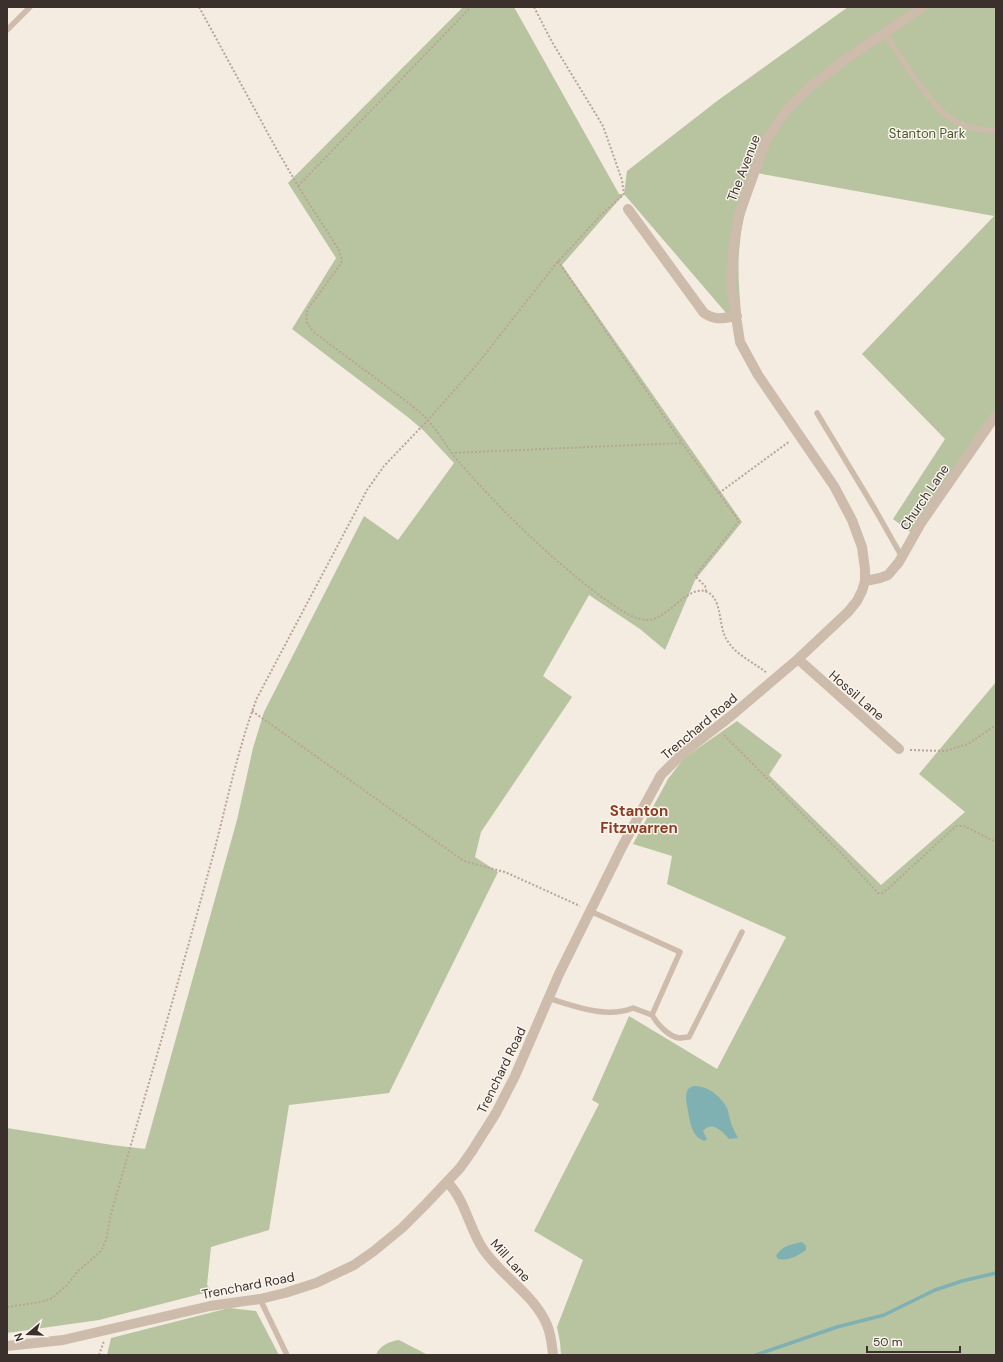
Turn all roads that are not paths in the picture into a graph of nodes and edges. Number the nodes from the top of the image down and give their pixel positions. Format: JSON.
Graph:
{"nodes":[{"id":1,"x":30,"y":7,"type":"edge"},
{"id":2,"x":923,"y":7,"type":"edge"},
{"id":3,"x":7,"y":30,"type":"edge"},
{"id":4,"x":885,"y":33,"type":"junction"},
{"id":5,"x":996,"y":130,"type":"edge"},
{"id":6,"x":628,"y":209,"type":"road end"},
{"id":7,"x":737,"y":316,"type":"junction"},
{"id":8,"x":817,"y":412,"type":"dead end"},
{"id":9,"x":996,"y":415,"type":"edge"},
{"id":10,"x":902,"y":556,"type":"junction"},
{"id":11,"x":864,"y":586,"type":"junction"},
{"id":12,"x":798,"y":659,"type":"junction"},
{"id":13,"x":899,"y":750,"type":"road end"},
{"id":14,"x":590,"y":911,"type":"junction"},
{"id":15,"x":742,"y":932,"type":"dead end"},
{"id":16,"x":548,"y":998,"type":"junction"},
{"id":17,"x":652,"y":1015,"type":"junction"},
{"id":18,"x":448,"y":1182,"type":"junction"},
{"id":19,"x":260,"y":1299,"type":"junction"},
{"id":20,"x":7,"y":1346,"type":"edge"},
{"id":21,"x":287,"y":1355,"type":"edge"},
{"id":22,"x":553,"y":1355,"type":"edge"}],
"edges":[{"from":1,"to":3,"type":"lane"},
{"from":2,"to":4,"type":"street","name":"The Avenue"},
{"from":4,"to":5,"type":"lane"},
{"from":4,"to":7,"type":"street","name":"The Avenue"},
{"from":6,"to":7,"type":"street"},
{"from":7,"to":11,"type":"street","name":"The Avenue"},
{"from":8,"to":10,"type":"lane"},
{"from":9,"to":10,"type":"street","name":"Church Lane"},
{"from":10,"to":11,"type":"street","name":"Church Lane"},
{"from":11,"to":12,"type":"street","name":"Trenchard Road"},
{"from":12,"to":13,"type":"street","name":"Hossil Lane"},
{"from":12,"to":14,"type":"street","name":"Trenchard Road"},
{"from":14,"to":16,"type":"street","name":"Trenchard Road"},
{"from":14,"to":17,"type":"lane"},
{"from":15,"to":17,"type":"lane"},
{"from":16,"to":17,"type":"lane"},
{"from":16,"to":18,"type":"street","name":"Trenchard Road"},
{"from":18,"to":19,"type":"street","name":"Trenchard Road"},
{"from":18,"to":22,"type":"street","name":"Mill Lane"},
{"from":19,"to":20,"type":"street","name":"Trenchard Road"},
{"from":19,"to":21,"type":"lane"}]}
